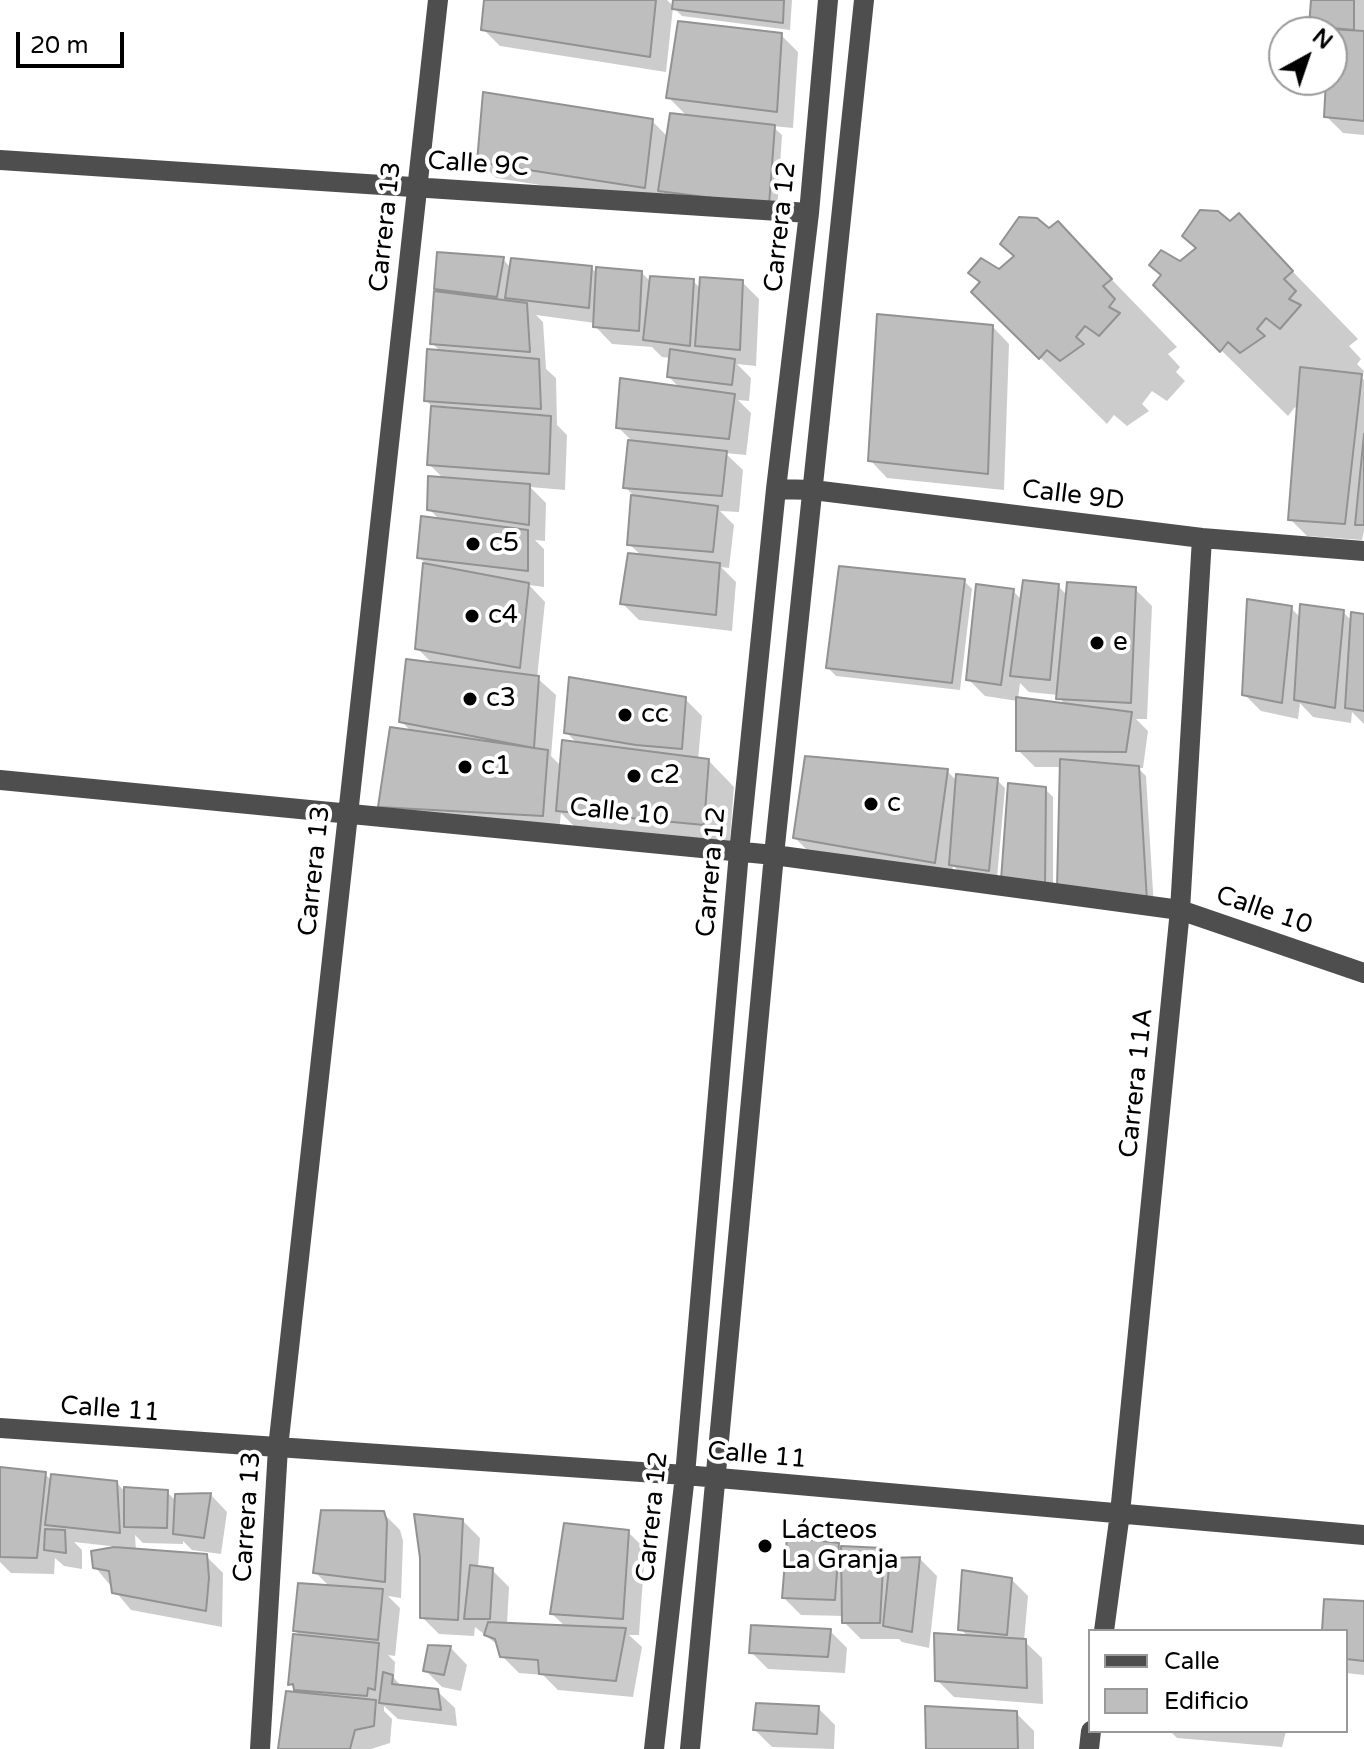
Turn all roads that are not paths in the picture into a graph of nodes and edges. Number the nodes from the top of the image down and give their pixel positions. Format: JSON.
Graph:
{"nodes":[{"id":1,"x":438,"y":0,"type":"edge"},
{"id":2,"x":828,"y":0,"type":"edge"},
{"id":3,"x":864,"y":0,"type":"edge"},
{"id":4,"x":0,"y":160,"type":"edge"},
{"id":5,"x":416,"y":188,"type":"junction"},
{"id":6,"x":809,"y":213,"type":"junction"},
{"id":7,"x":776,"y":489,"type":"junction"},
{"id":8,"x":813,"y":490,"type":"junction"},
{"id":9,"x":1202,"y":538,"type":"junction"},
{"id":10,"x":1364,"y":551,"type":"edge"},
{"id":11,"x":0,"y":780,"type":"edge"},
{"id":12,"x":347,"y":812,"type":"junction"},
{"id":13,"x":739,"y":852,"type":"junction"},
{"id":14,"x":774,"y":855,"type":"junction"},
{"id":15,"x":1180,"y":910,"type":"junction"},
{"id":16,"x":1364,"y":973,"type":"edge"},
{"id":17,"x":0,"y":1428,"type":"edge"},
{"id":18,"x":278,"y":1448,"type":"junction"},
{"id":19,"x":685,"y":1475,"type":"junction"},
{"id":20,"x":716,"y":1479,"type":"junction"},
{"id":21,"x":1120,"y":1513,"type":"junction"},
{"id":22,"x":1364,"y":1535,"type":"edge"},
{"id":23,"x":1104,"y":1629,"type":"edge"},
{"id":24,"x":260,"y":1749,"type":"edge"},
{"id":25,"x":654,"y":1749,"type":"edge"},
{"id":26,"x":690,"y":1749,"type":"edge"}],
"edges":[{"from":1,"to":5,"type":"street","name":"Carrera 13"},
{"from":2,"to":6,"type":"street","name":"Carrera 12"},
{"from":3,"to":8,"type":"street"},
{"from":4,"to":5,"type":"street","name":"Calle 9C"},
{"from":5,"to":6,"type":"street","name":"Calle 9C"},
{"from":5,"to":12,"type":"street","name":"Carrera 13"},
{"from":6,"to":7,"type":"street","name":"Carrera 12"},
{"from":7,"to":8,"type":"street","name":"Calle 9D"},
{"from":7,"to":13,"type":"street","name":"Carrera 12"},
{"from":8,"to":9,"type":"street","name":"Calle 9D"},
{"from":8,"to":14,"type":"street"},
{"from":9,"to":10,"type":"street","name":"Calle 9D"},
{"from":9,"to":15,"type":"street","name":"Carrera 11A"},
{"from":11,"to":12,"type":"street","name":"Calle 10"},
{"from":12,"to":13,"type":"street","name":"Calle 10"},
{"from":12,"to":18,"type":"street","name":"Carrera 13"},
{"from":13,"to":14,"type":"street","name":"Calle 10"},
{"from":13,"to":19,"type":"street","name":"Carrera 12"},
{"from":14,"to":15,"type":"street","name":"Calle 10"},
{"from":14,"to":20,"type":"street"},
{"from":15,"to":16,"type":"street","name":"Calle 10"},
{"from":15,"to":21,"type":"street","name":"Carrera 11A"},
{"from":17,"to":18,"type":"street","name":"Calle 11"},
{"from":18,"to":19,"type":"street","name":"Calle 11"},
{"from":18,"to":24,"type":"street","name":"Carrera 13"},
{"from":19,"to":20,"type":"street","name":"Calle 11"},
{"from":19,"to":25,"type":"street","name":"Carrera 12"},
{"from":20,"to":21,"type":"street","name":"Calle 11"},
{"from":20,"to":26,"type":"street"},
{"from":21,"to":22,"type":"street","name":"Calle 11"},
{"from":21,"to":23,"type":"street","name":"Carrera 11A"}]}
